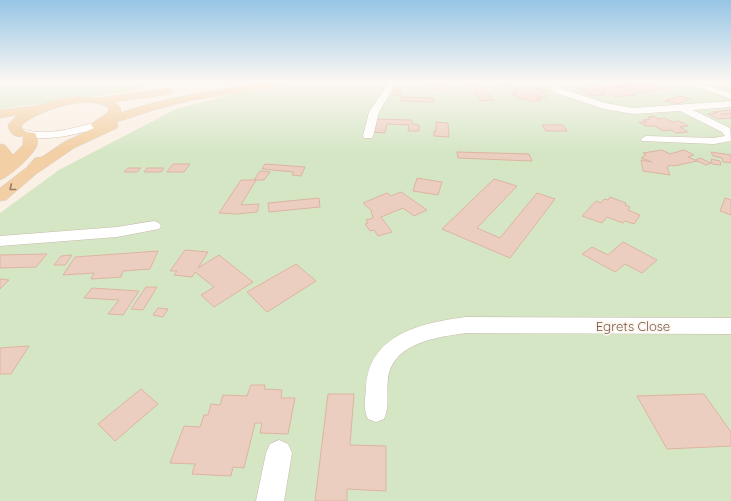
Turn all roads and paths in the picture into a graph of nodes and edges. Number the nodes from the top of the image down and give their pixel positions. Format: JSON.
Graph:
{"nodes":[{"id":1,"x":51,"y":105,"type":"edge"},
{"id":2,"x":113,"y":105,"type":"edge"},
{"id":3,"x":156,"y":105,"type":"edge"},
{"id":4,"x":169,"y":105,"type":"edge"},
{"id":5,"x":378,"y":105,"type":"edge"},
{"id":6,"x":605,"y":105,"type":"edge"},
{"id":7,"x":714,"y":105,"type":"edge"},
{"id":8,"x":48,"y":106,"type":"junction"},
{"id":9,"x":681,"y":108,"type":"junction"},
{"id":10,"x":0,"y":114,"type":"edge"},
{"id":11,"x":91,"y":127,"type":"junction"},
{"id":12,"x":25,"y":134,"type":"junction"},
{"id":13,"x":368,"y":136,"type":"dead end"},
{"id":14,"x":731,"y":137,"type":"edge"},
{"id":15,"x":646,"y":139,"type":"dead end"},
{"id":16,"x":1,"y":141,"type":"edge"},
{"id":17,"x":0,"y":171,"type":"edge"},
{"id":18,"x":32,"y":171,"type":"junction"},
{"id":19,"x":0,"y":174,"type":"edge"},
{"id":20,"x":0,"y":196,"type":"edge"},
{"id":21,"x":154,"y":226,"type":"dead end"},
{"id":22,"x":0,"y":241,"type":"edge"},
{"id":23,"x":731,"y":326,"type":"edge"},
{"id":24,"x":376,"y":411,"type":"dead end"},
{"id":25,"x":279,"y":453,"type":"dead end"},
{"id":26,"x":270,"y":501,"type":"edge"}],
"edges":[{"from":1,"to":8,"type":"main road"},
{"from":2,"to":11,"type":"main road"},
{"from":3,"to":11,"type":"main road"},
{"from":4,"to":18,"type":"main road"},
{"from":5,"to":13,"type":"street"},
{"from":6,"to":9,"type":"street"},
{"from":7,"to":9,"type":"street"},
{"from":8,"to":10,"type":"main road"},
{"from":8,"to":12,"type":"main road"},
{"from":9,"to":14,"type":"street"},
{"from":11,"to":12,"type":"street"},
{"from":11,"to":18,"type":"main road"},
{"from":12,"to":16,"type":"main road"},
{"from":12,"to":19,"type":"main road"},
{"from":14,"to":15,"type":"street"},
{"from":16,"to":17,"type":"main road"},
{"from":18,"to":20,"type":"main road","one_way":true},
{"from":21,"to":22,"type":"street"},
{"from":23,"to":24,"type":"street","name":"Egrets Close"},
{"from":25,"to":26,"type":"street"}]}
